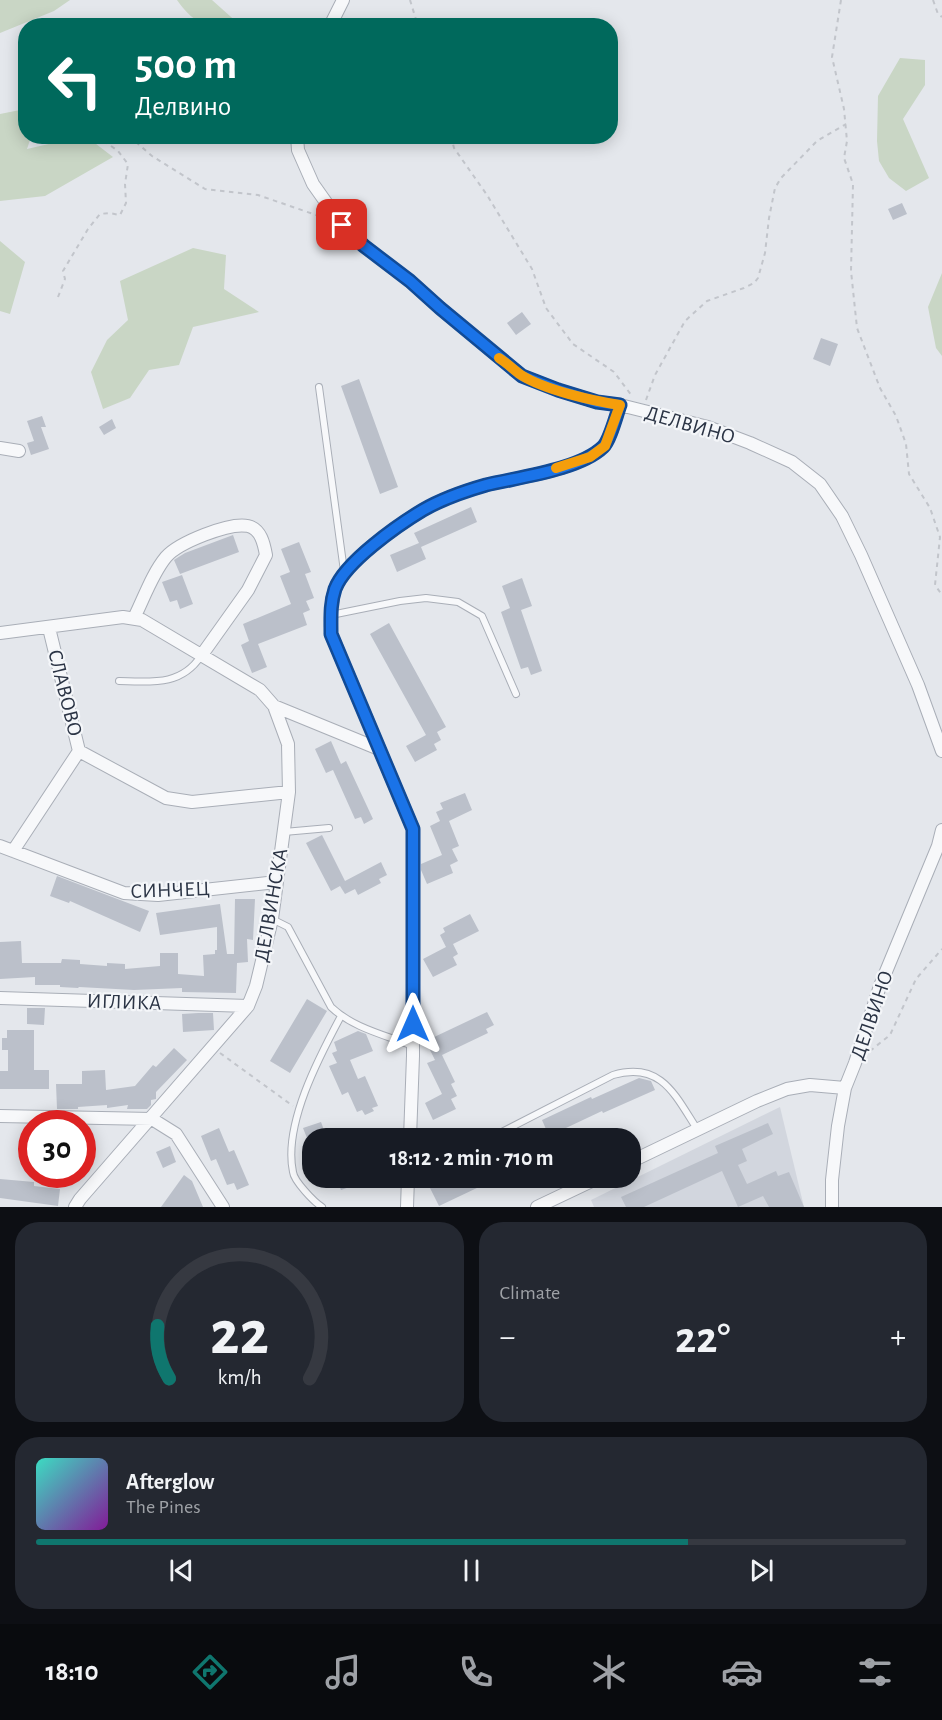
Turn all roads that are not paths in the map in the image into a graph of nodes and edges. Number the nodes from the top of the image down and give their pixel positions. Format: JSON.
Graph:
{"nodes":[{"id":1,"x":343,"y":0,"type":"edge"},
{"id":2,"x":334,"y":18,"type":"edge"},
{"id":3,"x":298,"y":144,"type":"edge"},
{"id":4,"x":319,"y":387,"type":"dead end"},
{"id":5,"x":620,"y":405,"type":"junction"},
{"id":6,"x":0,"y":448,"type":"edge"},
{"id":7,"x":19,"y":451,"type":"dead end"},
{"id":8,"x":344,"y":572,"type":"junction"},
{"id":9,"x":331,"y":615,"type":"junction"},
{"id":10,"x":134,"y":618,"type":"junction"},
{"id":11,"x":49,"y":628,"type":"junction"},
{"id":12,"x":0,"y":633,"type":"edge"},
{"id":13,"x":201,"y":656,"type":"junction"},
{"id":14,"x":119,"y":681,"type":"dead end"},
{"id":15,"x":516,"y":694,"type":"dead end"},
{"id":16,"x":274,"y":706,"type":"junction"},
{"id":17,"x":380,"y":749,"type":"junction"},
{"id":18,"x":79,"y":751,"type":"junction"},
{"id":19,"x":942,"y":751,"type":"edge"},
{"id":20,"x":289,"y":792,"type":"junction"},
{"id":21,"x":329,"y":828,"type":"dead end"},
{"id":22,"x":942,"y":830,"type":"edge"},
{"id":23,"x":284,"y":832,"type":"junction"},
{"id":24,"x":0,"y":846,"type":"edge"},
{"id":25,"x":13,"y":851,"type":"junction"},
{"id":26,"x":276,"y":882,"type":"junction"},
{"id":27,"x":272,"y":919,"type":"junction"},
{"id":28,"x":0,"y":998,"type":"edge"},
{"id":29,"x":248,"y":1006,"type":"junction"},
{"id":30,"x":341,"y":1016,"type":"junction"},
{"id":31,"x":413,"y":1046,"type":"junction"},
{"id":32,"x":845,"y":1088,"type":"junction"},
{"id":33,"x":0,"y":1116,"type":"edge"},
{"id":34,"x":152,"y":1119,"type":"junction"},
{"id":35,"x":410,"y":1128,"type":"edge"},
{"id":36,"x":511,"y":1128,"type":"edge"},
{"id":37,"x":697,"y":1130,"type":"junction"},
{"id":38,"x":641,"y":1157,"type":"edge"},
{"id":39,"x":408,"y":1188,"type":"edge"},
{"id":40,"x":567,"y":1188,"type":"edge"},
{"id":41,"x":576,"y":1188,"type":"edge"},
{"id":42,"x":570,"y":1191,"type":"junction"},
{"id":43,"x":75,"y":1207,"type":"edge"},
{"id":44,"x":223,"y":1207,"type":"edge"},
{"id":45,"x":322,"y":1207,"type":"edge"},
{"id":46,"x":407,"y":1207,"type":"edge"},
{"id":47,"x":537,"y":1207,"type":"edge"},
{"id":48,"x":832,"y":1207,"type":"edge"}],
"edges":[{"from":1,"to":2,"type":"street"},
{"from":3,"to":5,"type":"street","name":"ДЕЛВИНО"},
{"from":4,"to":8,"type":"lane"},
{"from":5,"to":8,"type":"street"},
{"from":5,"to":19,"type":"street","name":"ДЕЛВИНО"},
{"from":6,"to":7,"type":"street"},
{"from":8,"to":9,"type":"street"},
{"from":9,"to":15,"type":"lane"},
{"from":9,"to":17,"type":"street"},
{"from":10,"to":11,"type":"street"},
{"from":10,"to":13,"type":"street","name":"ДЕЛВИНСКА"},
{"from":10,"to":13,"type":"street"},
{"from":11,"to":12,"type":"street"},
{"from":11,"to":18,"type":"street","name":"СЛАВОВО"},
{"from":13,"to":14,"type":"lane"},
{"from":13,"to":16,"type":"street","name":"ДЕЛВИНСКА"},
{"from":16,"to":17,"type":"street"},
{"from":16,"to":20,"type":"street","name":"ДЕЛВИНСКА"},
{"from":17,"to":31,"type":"street"},
{"from":18,"to":20,"type":"street","name":"СЛАВОВО"},
{"from":18,"to":25,"type":"street"},
{"from":20,"to":23,"type":"street","name":"ДЕЛВИНСКА"},
{"from":21,"to":23,"type":"lane"},
{"from":22,"to":32,"type":"street","name":"ДЕЛВИНО"},
{"from":23,"to":26,"type":"street","name":"ДЕЛВИНСКА"},
{"from":24,"to":25,"type":"street","name":"СИНЧЕЦ"},
{"from":25,"to":26,"type":"street","name":"СИНЧЕЦ"},
{"from":26,"to":27,"type":"street","name":"ДЕЛВИНСКА"},
{"from":27,"to":29,"type":"street","name":"ДЕЛВИНСКА"},
{"from":27,"to":30,"type":"lane"},
{"from":28,"to":29,"type":"street","name":"ИГЛИКА"},
{"from":29,"to":34,"type":"street","name":"ДЕЛВИНСКА"},
{"from":30,"to":31,"type":"lane"},
{"from":30,"to":45,"type":"lane"},
{"from":31,"to":35,"type":"street"},
{"from":32,"to":37,"type":"street"},
{"from":32,"to":48,"type":"street","name":"ДЕЛВИНО"},
{"from":33,"to":34,"type":"street"},
{"from":34,"to":43,"type":"street","name":"ДЕЛВИНСКА"},
{"from":34,"to":44,"type":"street"},
{"from":36,"to":37,"type":"lane"},
{"from":37,"to":38,"type":"street"},
{"from":39,"to":46,"type":"street"},
{"from":40,"to":42,"type":"lane"},
{"from":41,"to":42,"type":"street"},
{"from":42,"to":47,"type":"street"}]}
